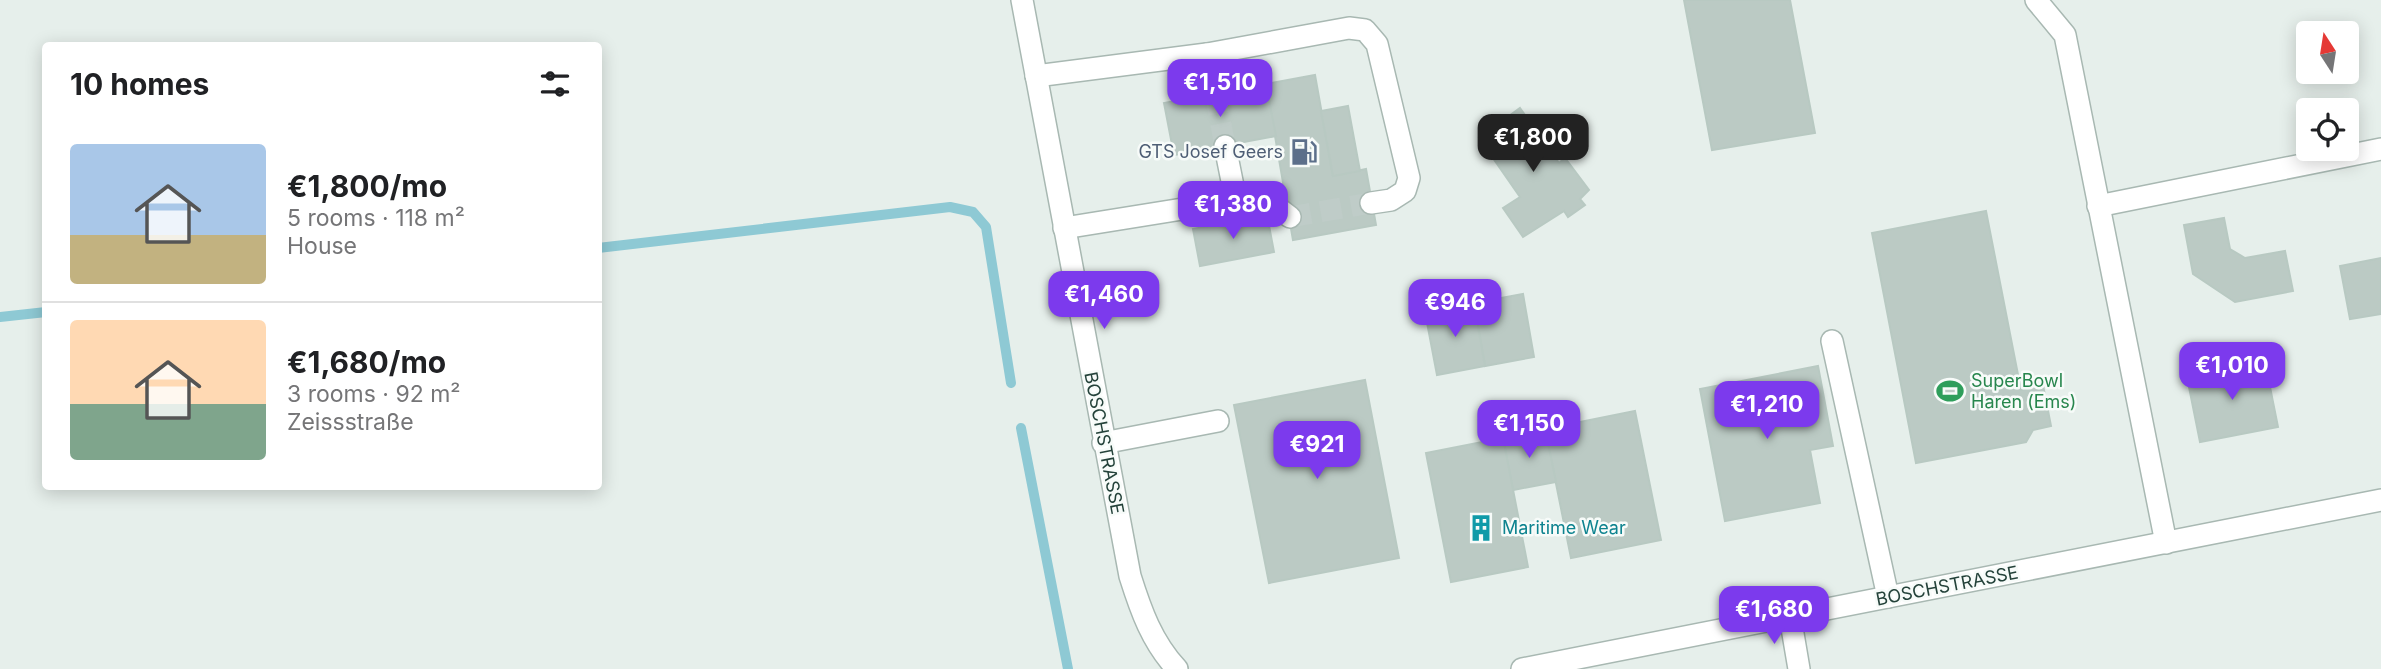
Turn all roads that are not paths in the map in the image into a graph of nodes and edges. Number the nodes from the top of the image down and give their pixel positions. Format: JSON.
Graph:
{"nodes":[{"id":1,"x":1022,"y":0,"type":"edge"},
{"id":2,"x":2036,"y":0,"type":"edge"},
{"id":3,"x":1207,"y":54,"type":"junction"},
{"id":4,"x":1036,"y":76,"type":"junction"},
{"id":5,"x":1215,"y":93,"type":"tunnel mouth"},
{"id":6,"x":1225,"y":146,"type":"tunnel mouth"},
{"id":7,"x":2381,"y":149,"type":"edge"},
{"id":8,"x":1236,"y":201,"type":"junction"},
{"id":9,"x":1371,"y":202,"type":"tunnel mouth"},
{"id":10,"x":2098,"y":206,"type":"junction"},
{"id":11,"x":1290,"y":217,"type":"tunnel mouth"},
{"id":12,"x":1065,"y":228,"type":"junction"},
{"id":13,"x":1832,"y":341,"type":"dead end"},
{"id":14,"x":1218,"y":421,"type":"dead end"},
{"id":15,"x":1103,"y":443,"type":"junction"},
{"id":16,"x":2381,"y":500,"type":"edge"},
{"id":17,"x":2166,"y":543,"type":"junction"},
{"id":18,"x":1888,"y":597,"type":"junction"},
{"id":19,"x":1790,"y":616,"type":"junction"},
{"id":20,"x":1177,"y":669,"type":"edge"},
{"id":21,"x":1522,"y":669,"type":"edge"},
{"id":22,"x":1799,"y":669,"type":"edge"}],
"edges":[{"from":1,"to":4,"type":"street","name":"BOSCHSTRASSE"},
{"from":2,"to":10,"type":"street"},
{"from":3,"to":4,"type":"street"},
{"from":3,"to":5,"type":"street"},
{"from":3,"to":9,"type":"street"},
{"from":4,"to":12,"type":"street","name":"BOSCHSTRASSE"},
{"from":6,"to":8,"type":"street"},
{"from":7,"to":10,"type":"street"},
{"from":8,"to":11,"type":"street"},
{"from":8,"to":12,"type":"street"},
{"from":10,"to":17,"type":"street"},
{"from":12,"to":15,"type":"street","name":"BOSCHSTRASSE"},
{"from":13,"to":18,"type":"street"},
{"from":14,"to":15,"type":"street"},
{"from":15,"to":20,"type":"street","name":"BOSCHSTRASSE"},
{"from":16,"to":17,"type":"street","name":"BOSCHSTRASSE"},
{"from":17,"to":18,"type":"street","name":"BOSCHSTRASSE"},
{"from":18,"to":19,"type":"street","name":"BOSCHSTRASSE"},
{"from":19,"to":21,"type":"street","name":"BOSCHSTRASSE"},
{"from":19,"to":22,"type":"street"}]}
